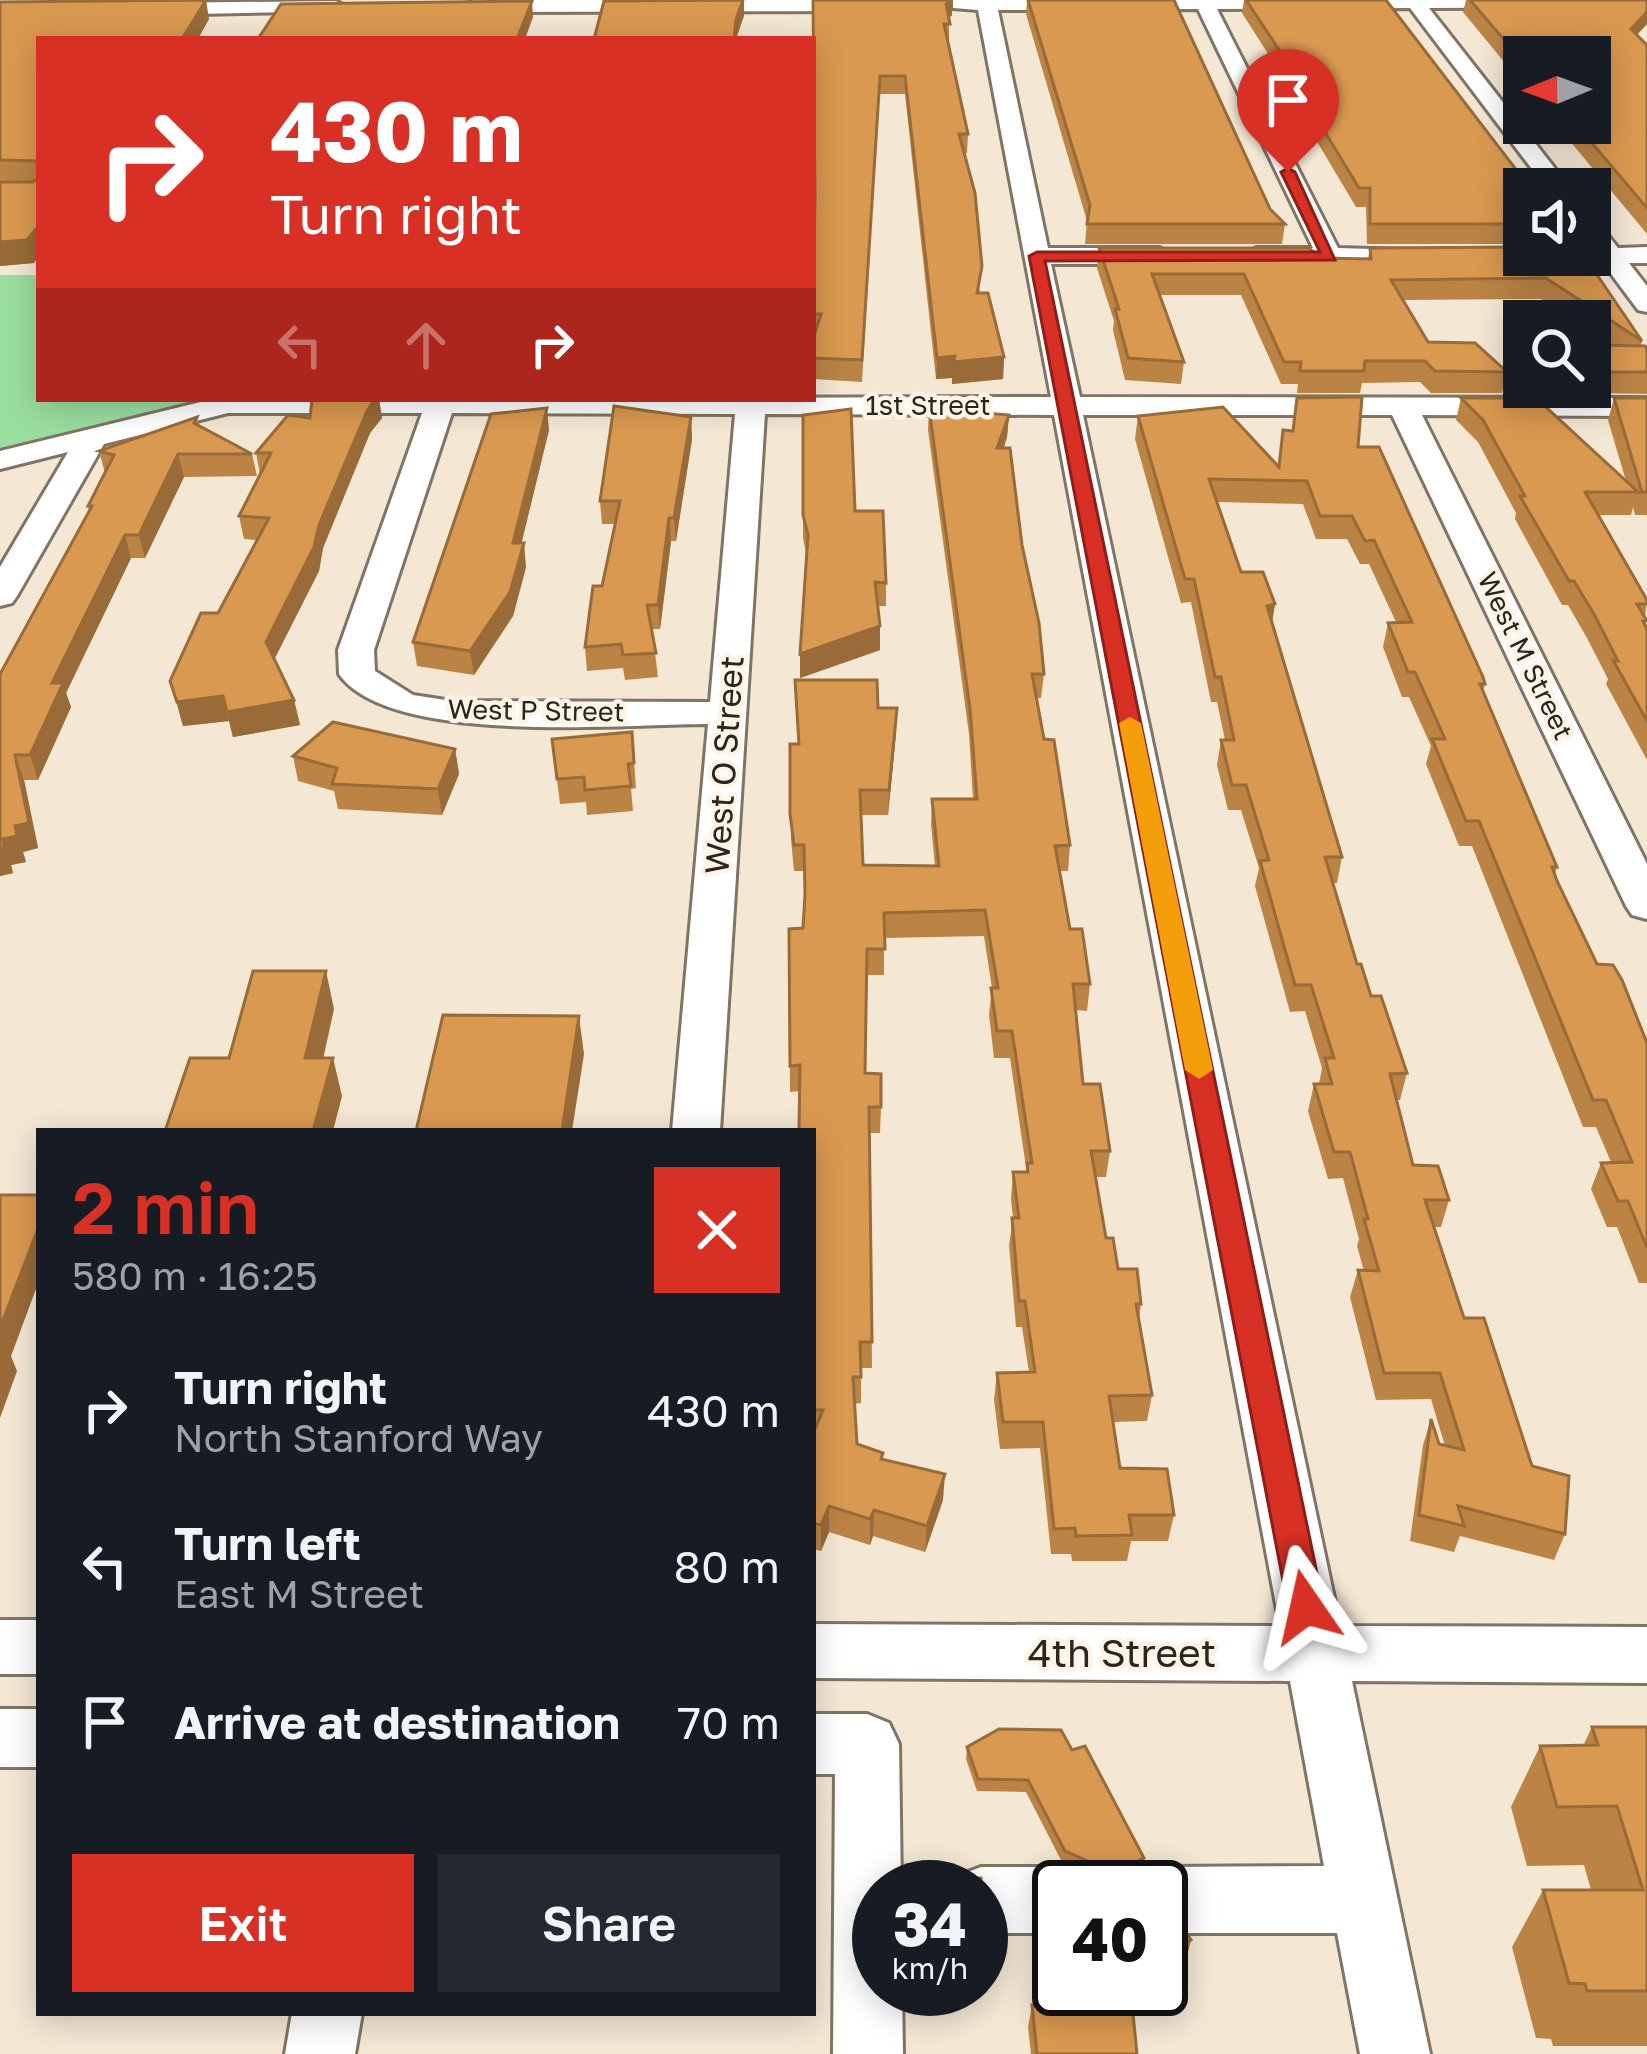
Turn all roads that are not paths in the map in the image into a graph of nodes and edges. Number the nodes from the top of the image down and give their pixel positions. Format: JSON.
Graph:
{"nodes":[{"id":1,"x":1625,"y":1,"type":"edge"},
{"id":2,"x":1647,"y":1,"type":"edge"},
{"id":3,"x":987,"y":2,"type":"edge"},
{"id":4,"x":1415,"y":2,"type":"edge"},
{"id":5,"x":1205,"y":3,"type":"junction"},
{"id":6,"x":895,"y":4,"type":"edge"},
{"id":7,"x":941,"y":4,"type":"edge"},
{"id":8,"x":458,"y":6,"type":"edge"},
{"id":9,"x":369,"y":7,"type":"edge"},
{"id":10,"x":118,"y":9,"type":"edge"},
{"id":11,"x":258,"y":10,"type":"edge"},
{"id":12,"x":1647,"y":22,"type":"edge"},
{"id":13,"x":1543,"y":168,"type":"edge"},
{"id":14,"x":1611,"y":255,"type":"edge"},
{"id":15,"x":1647,"y":255,"type":"edge"},
{"id":16,"x":1037,"y":256,"type":"junction"},
{"id":17,"x":1195,"y":256,"type":"edge"},
{"id":18,"x":1240,"y":256,"type":"edge"},
{"id":19,"x":1330,"y":256,"type":"junction"},
{"id":20,"x":1446,"y":256,"type":"edge"},
{"id":21,"x":1493,"y":256,"type":"edge"},
{"id":22,"x":1503,"y":256,"type":"edge"},
{"id":23,"x":1611,"y":256,"type":"edge"},
{"id":24,"x":1647,"y":304,"type":"edge"},
{"id":25,"x":441,"y":402,"type":"edge"},
{"id":26,"x":751,"y":402,"type":"edge"},
{"id":27,"x":1067,"y":406,"type":"junction"},
{"id":28,"x":1403,"y":407,"type":"junction"},
{"id":29,"x":1647,"y":407,"type":"edge"},
{"id":30,"x":93,"y":436,"type":"junction"},
{"id":31,"x":0,"y":460,"type":"edge"},
{"id":32,"x":0,"y":596,"type":"edge"},
{"id":33,"x":727,"y":713,"type":"junction"},
{"id":34,"x":1647,"y":906,"type":"edge"},
{"id":35,"x":696,"y":1128,"type":"edge"},
{"id":36,"x":0,"y":1647,"type":"edge"},
{"id":37,"x":36,"y":1647,"type":"edge"},
{"id":38,"x":816,"y":1651,"type":"edge"},
{"id":39,"x":1316,"y":1654,"type":"junction"},
{"id":40,"x":1647,"y":1655,"type":"edge"},
{"id":41,"x":0,"y":1738,"type":"edge"},
{"id":42,"x":36,"y":1738,"type":"edge"},
{"id":43,"x":840,"y":1744,"type":"edge"},
{"id":44,"x":865,"y":1860,"type":"edge"},
{"id":45,"x":1364,"y":1899,"type":"junction"},
{"id":46,"x":1188,"y":1900,"type":"edge"},
{"id":47,"x":326,"y":2016,"type":"edge"},
{"id":48,"x":869,"y":2016,"type":"edge"},
{"id":49,"x":320,"y":2054,"type":"edge"},
{"id":50,"x":868,"y":2054,"type":"edge"},
{"id":51,"x":1395,"y":2054,"type":"edge"}],
"edges":[{"from":1,"to":2,"type":"street"},
{"from":1,"to":4,"type":"street"},
{"from":1,"to":12,"type":"street"},
{"from":3,"to":5,"type":"street"},
{"from":3,"to":7,"type":"street"},
{"from":3,"to":16,"type":"street"},
{"from":4,"to":5,"type":"street"},
{"from":4,"to":13,"type":"street"},
{"from":5,"to":19,"type":"street"},
{"from":6,"to":8,"type":"street"},
{"from":9,"to":11,"type":"street"},
{"from":10,"to":11,"type":"street"},
{"from":14,"to":15,"type":"street"},
{"from":16,"to":17,"type":"street"},
{"from":16,"to":27,"type":"street"},
{"from":18,"to":19,"type":"street"},
{"from":19,"to":20,"type":"street"},
{"from":21,"to":22,"type":"street"},
{"from":23,"to":24,"type":"street"},
{"from":25,"to":26,"type":"street","name":"1st Street"},
{"from":25,"to":30,"type":"street","name":"1st Street"},
{"from":25,"to":33,"type":"street","name":"West P Street"},
{"from":26,"to":27,"type":"street","name":"1st Street"},
{"from":26,"to":33,"type":"street","name":"West O Street"},
{"from":27,"to":28,"type":"street","name":"1st Street"},
{"from":27,"to":39,"type":"street"},
{"from":28,"to":29,"type":"street","name":"1st Street"},
{"from":28,"to":34,"type":"street","name":"West M Street"},
{"from":30,"to":31,"type":"street","name":"1st Street"},
{"from":30,"to":32,"type":"street"},
{"from":33,"to":35,"type":"street","name":"West O Street"},
{"from":36,"to":37,"type":"street"},
{"from":38,"to":39,"type":"street","name":"4th Street"},
{"from":39,"to":40,"type":"street","name":"4th Street"},
{"from":39,"to":45,"type":"street"},
{"from":41,"to":42,"type":"street"},
{"from":43,"to":44,"type":"street"},
{"from":45,"to":46,"type":"street"},
{"from":45,"to":51,"type":"street"},
{"from":47,"to":49,"type":"street"},
{"from":48,"to":50,"type":"street"}]}
